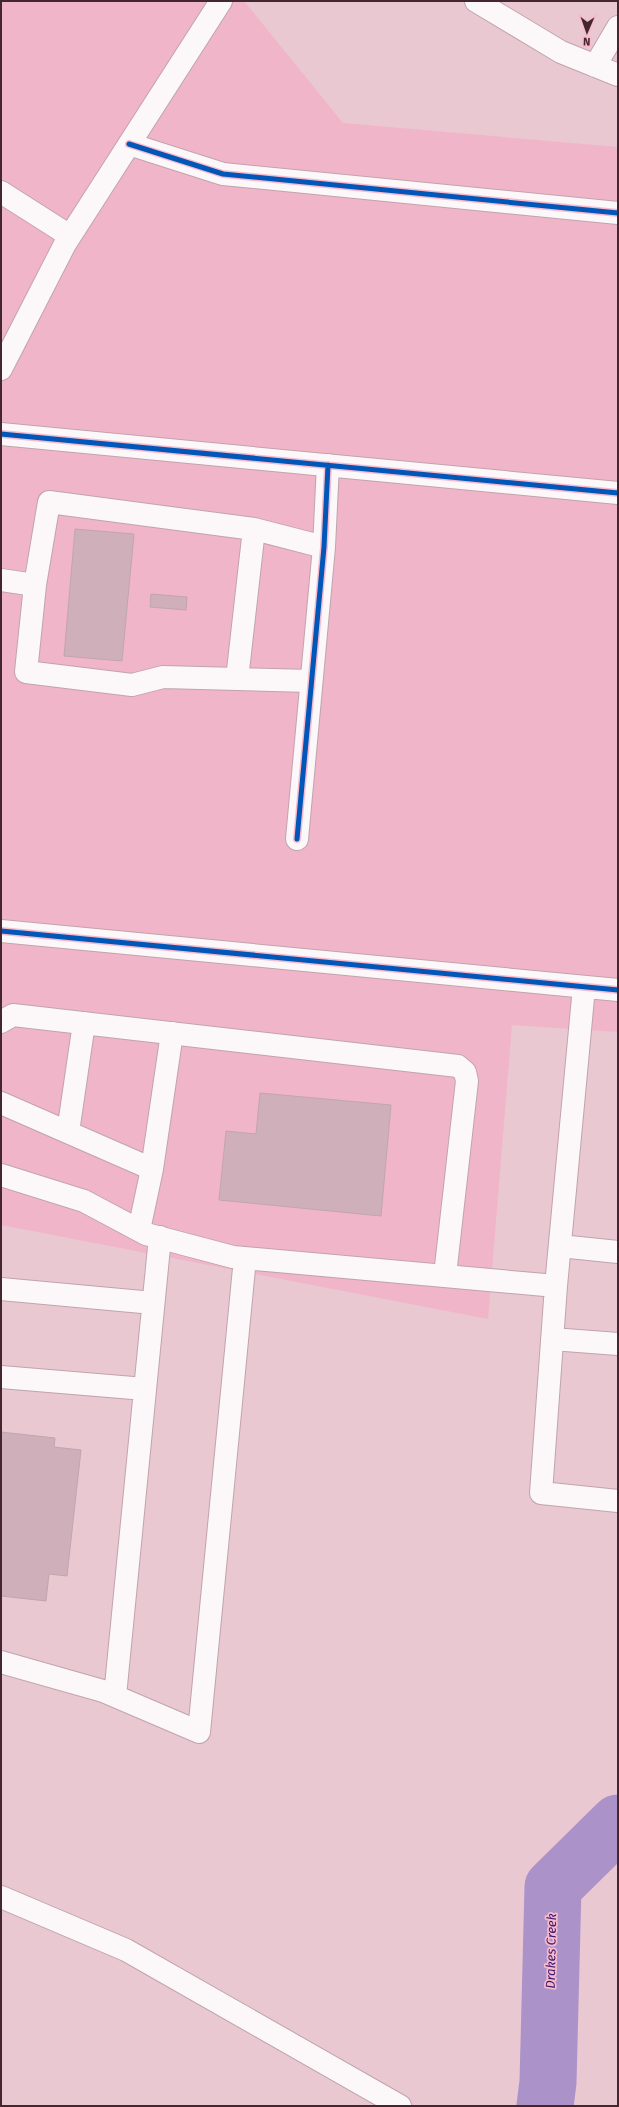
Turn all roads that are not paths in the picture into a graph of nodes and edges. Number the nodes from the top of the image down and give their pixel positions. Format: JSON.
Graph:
{"nodes":[{"id":1,"x":221,"y":1,"type":"edge"},
{"id":2,"x":476,"y":1,"type":"edge"},
{"id":3,"x":618,"y":27,"type":"edge"},
{"id":4,"x":595,"y":66,"type":"junction"},
{"id":5,"x":618,"y":75,"type":"edge"},
{"id":6,"x":128,"y":144,"type":"junction"},
{"id":7,"x":1,"y":192,"type":"edge"},
{"id":8,"x":618,"y":213,"type":"edge"},
{"id":9,"x":70,"y":236,"type":"junction"},
{"id":10,"x":1,"y":369,"type":"edge"},
{"id":11,"x":1,"y":434,"type":"edge"},
{"id":12,"x":328,"y":465,"type":"junction"},
{"id":13,"x":618,"y":493,"type":"edge"},
{"id":14,"x":254,"y":529,"type":"junction"},
{"id":15,"x":324,"y":547,"type":"junction"},
{"id":16,"x":1,"y":580,"type":"edge"},
{"id":17,"x":35,"y":585,"type":"junction"},
{"id":18,"x":237,"y":679,"type":"junction"},
{"id":19,"x":310,"y":681,"type":"junction"},
{"id":20,"x":297,"y":839,"type":"dead end"},
{"id":21,"x":1,"y":931,"type":"edge"},
{"id":22,"x":584,"y":987,"type":"junction"},
{"id":23,"x":618,"y":990,"type":"edge"},
{"id":24,"x":1,"y":1022,"type":"edge"},
{"id":25,"x":84,"y":1023,"type":"junction"},
{"id":26,"x":172,"y":1033,"type":"junction"},
{"id":27,"x":1,"y":1103,"type":"edge"},
{"id":28,"x":68,"y":1132,"type":"junction"},
{"id":29,"x":152,"y":1169,"type":"junction"},
{"id":30,"x":1,"y":1175,"type":"edge"},
{"id":31,"x":139,"y":1230,"type":"junction"},
{"id":32,"x":160,"y":1237,"type":"junction"},
{"id":33,"x":560,"y":1246,"type":"junction"},
{"id":34,"x":618,"y":1252,"type":"edge"},
{"id":35,"x":245,"y":1258,"type":"junction"},
{"id":36,"x":445,"y":1275,"type":"junction"},
{"id":37,"x":556,"y":1286,"type":"junction"},
{"id":38,"x":1,"y":1289,"type":"edge"},
{"id":39,"x":153,"y":1303,"type":"junction"},
{"id":40,"x":552,"y":1339,"type":"junction"},
{"id":41,"x":618,"y":1344,"type":"edge"},
{"id":42,"x":1,"y":1377,"type":"edge"},
{"id":43,"x":145,"y":1389,"type":"junction"},
{"id":44,"x":618,"y":1501,"type":"edge"},
{"id":45,"x":1,"y":1662,"type":"edge"},
{"id":46,"x":115,"y":1696,"type":"junction"},
{"id":47,"x":1,"y":1898,"type":"edge"},
{"id":48,"x":400,"y":2106,"type":"edge"}],
"edges":[{"from":1,"to":6,"type":"main road"},
{"from":2,"to":4,"type":"main road"},
{"from":3,"to":4,"type":"main road"},
{"from":4,"to":5,"type":"main road"},
{"from":6,"to":8,"type":"main road"},
{"from":6,"to":9,"type":"main road"},
{"from":7,"to":9,"type":"main road"},
{"from":9,"to":10,"type":"main road"},
{"from":11,"to":12,"type":"main road"},
{"from":12,"to":13,"type":"main road"},
{"from":12,"to":15,"type":"main road"},
{"from":14,"to":15,"type":"main road"},
{"from":14,"to":17,"type":"main road"},
{"from":14,"to":18,"type":"main road"},
{"from":15,"to":19,"type":"main road"},
{"from":16,"to":17,"type":"main road"},
{"from":17,"to":18,"type":"main road"},
{"from":18,"to":19,"type":"main road"},
{"from":19,"to":20,"type":"main road"},
{"from":21,"to":22,"type":"main road"},
{"from":22,"to":23,"type":"main road"},
{"from":22,"to":33,"type":"main road"},
{"from":24,"to":25,"type":"main road"},
{"from":25,"to":26,"type":"main road"},
{"from":25,"to":28,"type":"main road"},
{"from":26,"to":29,"type":"main road"},
{"from":26,"to":36,"type":"main road"},
{"from":27,"to":28,"type":"main road"},
{"from":28,"to":29,"type":"main road"},
{"from":29,"to":31,"type":"main road"},
{"from":30,"to":31,"type":"main road"},
{"from":31,"to":32,"type":"main road"},
{"from":32,"to":35,"type":"main road"},
{"from":32,"to":39,"type":"main road"},
{"from":33,"to":34,"type":"main road"},
{"from":33,"to":37,"type":"main road"},
{"from":35,"to":36,"type":"main road"},
{"from":35,"to":46,"type":"main road"},
{"from":36,"to":37,"type":"main road"},
{"from":37,"to":40,"type":"main road"},
{"from":38,"to":39,"type":"main road"},
{"from":39,"to":43,"type":"main road"},
{"from":40,"to":41,"type":"main road"},
{"from":40,"to":44,"type":"main road"},
{"from":42,"to":43,"type":"main road"},
{"from":43,"to":46,"type":"main road"},
{"from":45,"to":46,"type":"main road"},
{"from":47,"to":48,"type":"main road"}]}
